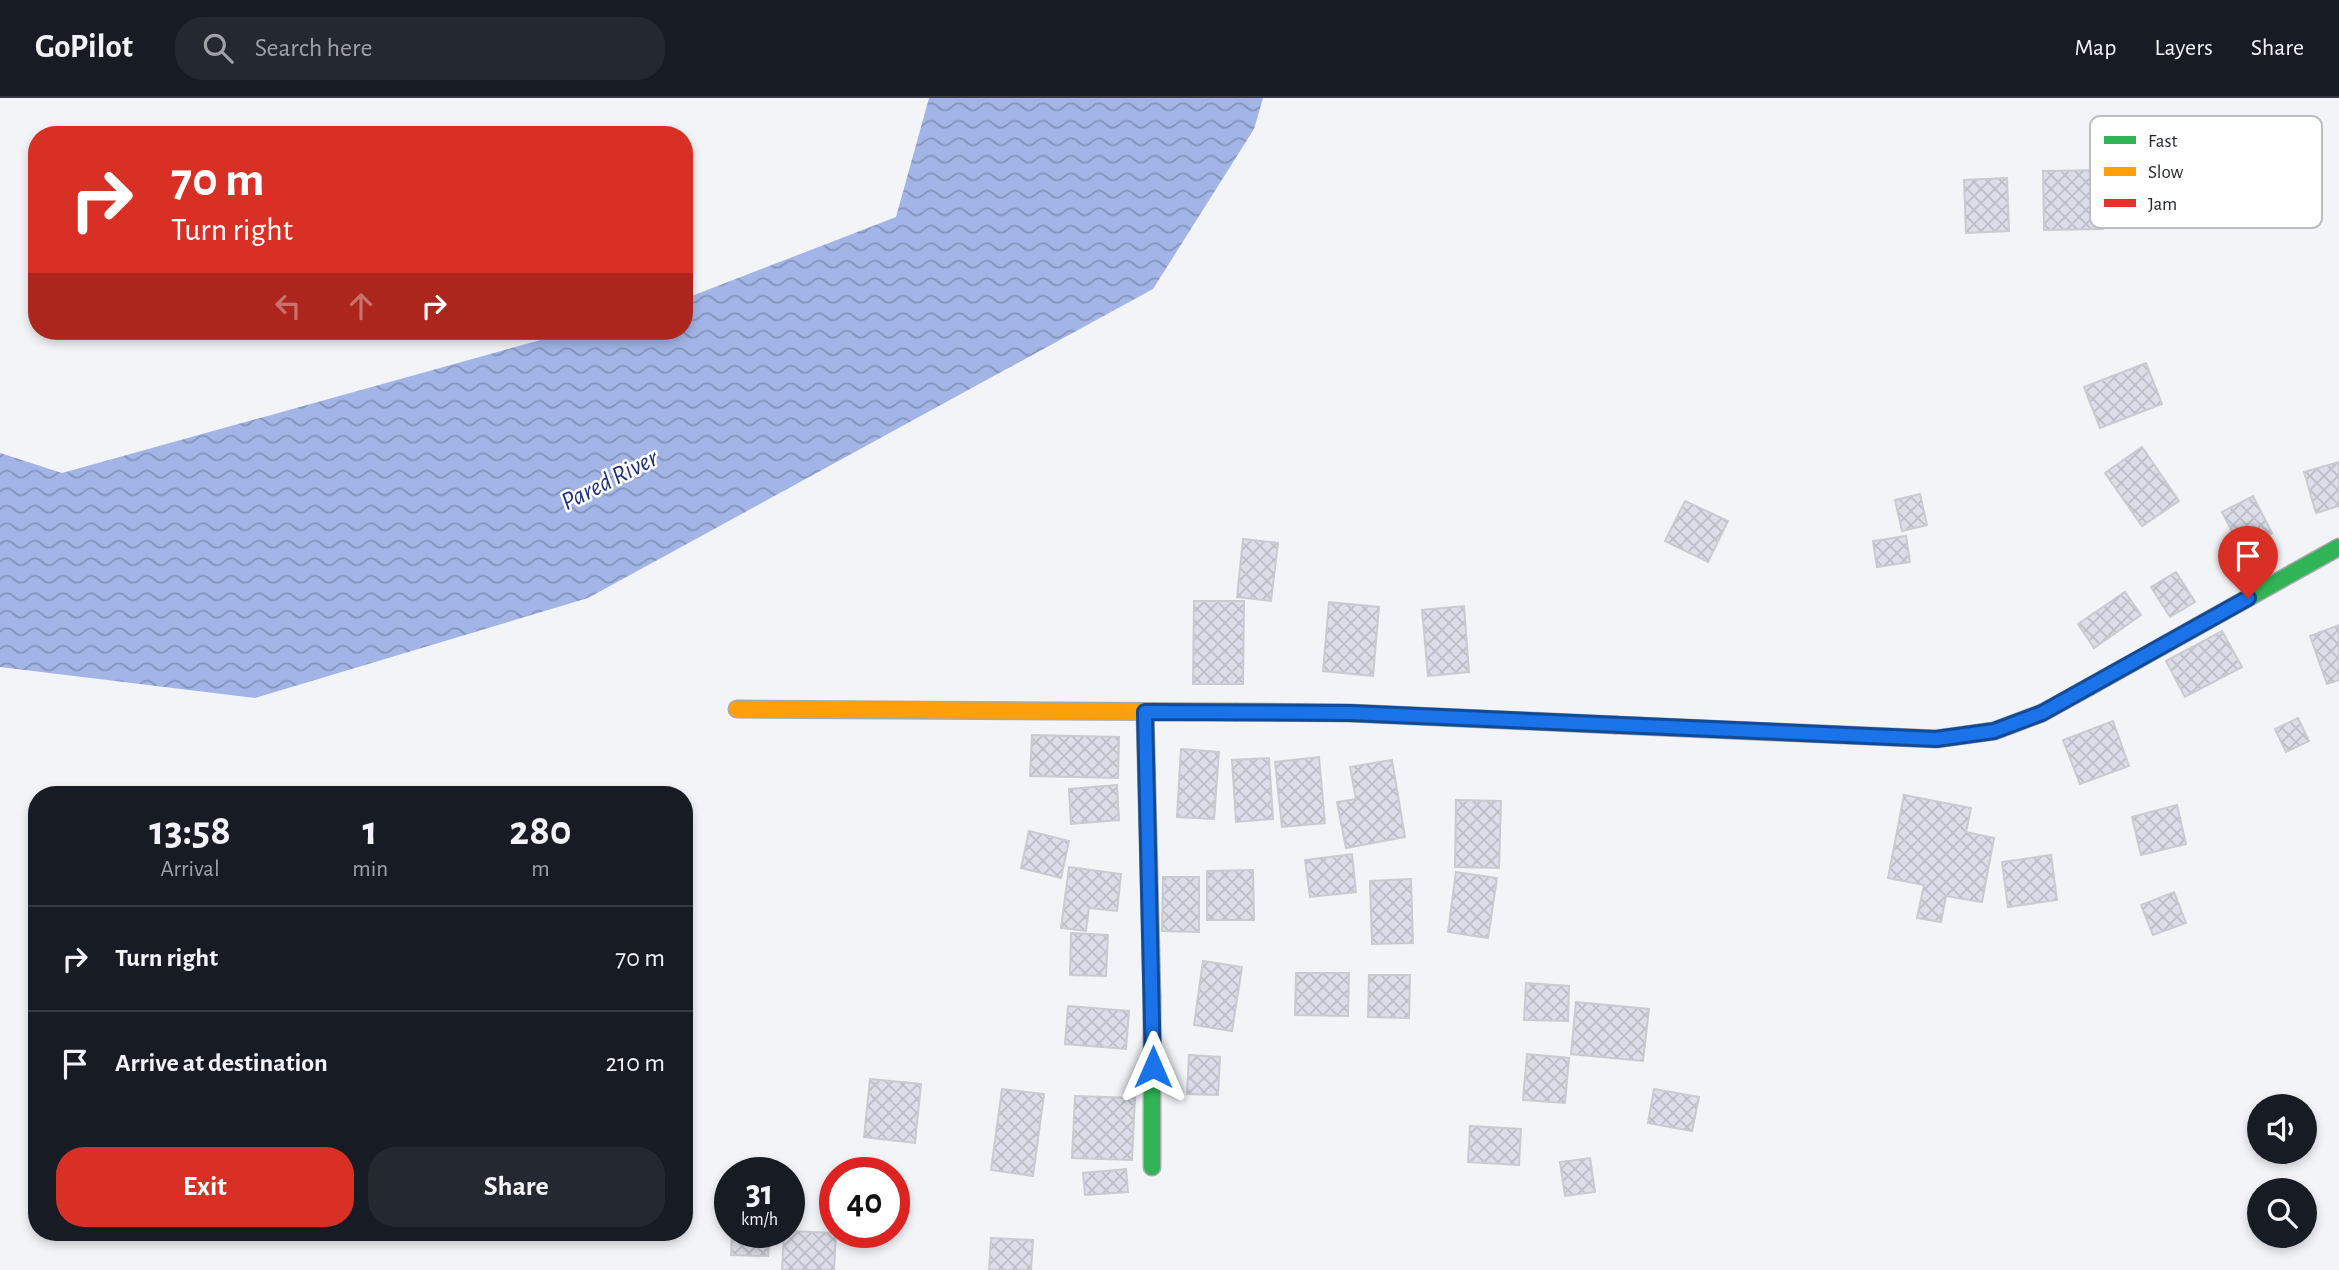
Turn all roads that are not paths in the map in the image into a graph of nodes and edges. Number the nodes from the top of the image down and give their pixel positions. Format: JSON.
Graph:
{"nodes":[{"id":1,"x":2339,"y":547,"type":"edge"},
{"id":2,"x":737,"y":709,"type":"dead end"},
{"id":3,"x":1145,"y":712,"type":"junction"},
{"id":4,"x":1152,"y":1167,"type":"dead end"}],
"edges":[{"from":1,"to":3,"type":"street"},
{"from":2,"to":3,"type":"street"},
{"from":3,"to":4,"type":"street"}]}
